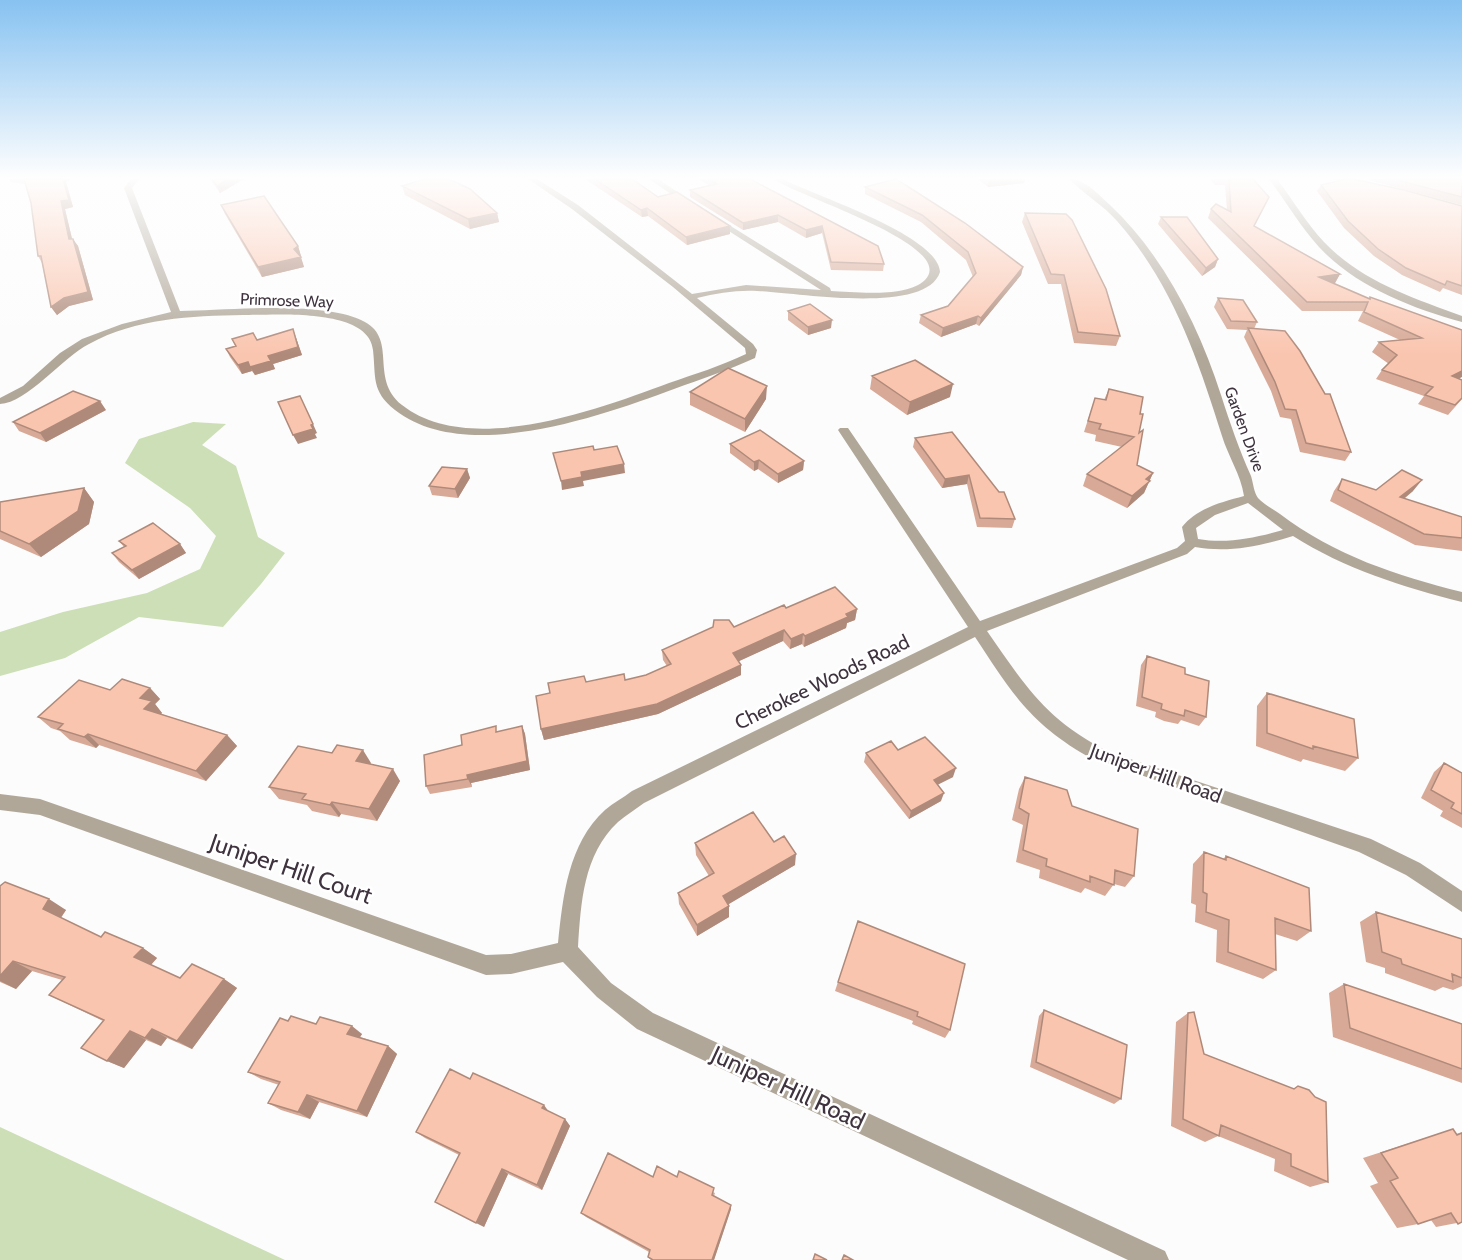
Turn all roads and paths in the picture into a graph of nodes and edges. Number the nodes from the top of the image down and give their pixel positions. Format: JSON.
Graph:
{"nodes":[{"id":1,"x":147,"y":238,"type":"edge"},
{"id":2,"x":615,"y":238,"type":"edge"},
{"id":3,"x":745,"y":238,"type":"edge"},
{"id":4,"x":904,"y":238,"type":"edge"},
{"id":5,"x":1136,"y":238,"type":"edge"},
{"id":6,"x":1316,"y":238,"type":"edge"},
{"id":7,"x":829,"y":292,"type":"junction"},
{"id":8,"x":691,"y":297,"type":"junction"},
{"id":9,"x":176,"y":314,"type":"junction"},
{"id":10,"x":1462,"y":319,"type":"edge"},
{"id":11,"x":2,"y":401,"type":"dead end"},
{"id":12,"x":844,"y":430,"type":"dead end"},
{"id":13,"x":1251,"y":498,"type":"junction"},
{"id":14,"x":1292,"y":532,"type":"junction"},
{"id":15,"x":1192,"y":542,"type":"junction"},
{"id":16,"x":1462,"y":597,"type":"edge"},
{"id":17,"x":977,"y":628,"type":"junction"},
{"id":18,"x":0,"y":802,"type":"edge"},
{"id":19,"x":1462,"y":902,"type":"edge"},
{"id":20,"x":567,"y":951,"type":"junction"},
{"id":21,"x":1156,"y":1260,"type":"edge"}],
"edges":[{"from":1,"to":9,"type":"street"},
{"from":2,"to":8,"type":"street"},
{"from":3,"to":7,"type":"street"},
{"from":4,"to":7,"type":"street"},
{"from":5,"to":13,"type":"street","name":"Garden Drive"},
{"from":6,"to":10,"type":"street"},
{"from":7,"to":8,"type":"street"},
{"from":8,"to":9,"type":"street","name":"Primrose Way"},
{"from":9,"to":11,"type":"street","name":"Primrose Way"},
{"from":12,"to":17,"type":"street","name":"Juniper Hill Road"},
{"from":13,"to":14,"type":"street","name":"Garden Drive"},
{"from":13,"to":15,"type":"street"},
{"from":14,"to":15,"type":"street"},
{"from":14,"to":16,"type":"street","name":"Garden Drive"},
{"from":15,"to":17,"type":"street","name":"Cherokee Woods Road"},
{"from":17,"to":19,"type":"street","name":"Juniper Hill Road"},
{"from":17,"to":20,"type":"street","name":"Cherokee Woods Road"},
{"from":18,"to":20,"type":"street","name":"Juniper Hill Court"},
{"from":20,"to":21,"type":"street","name":"Juniper Hill Road"}]}
